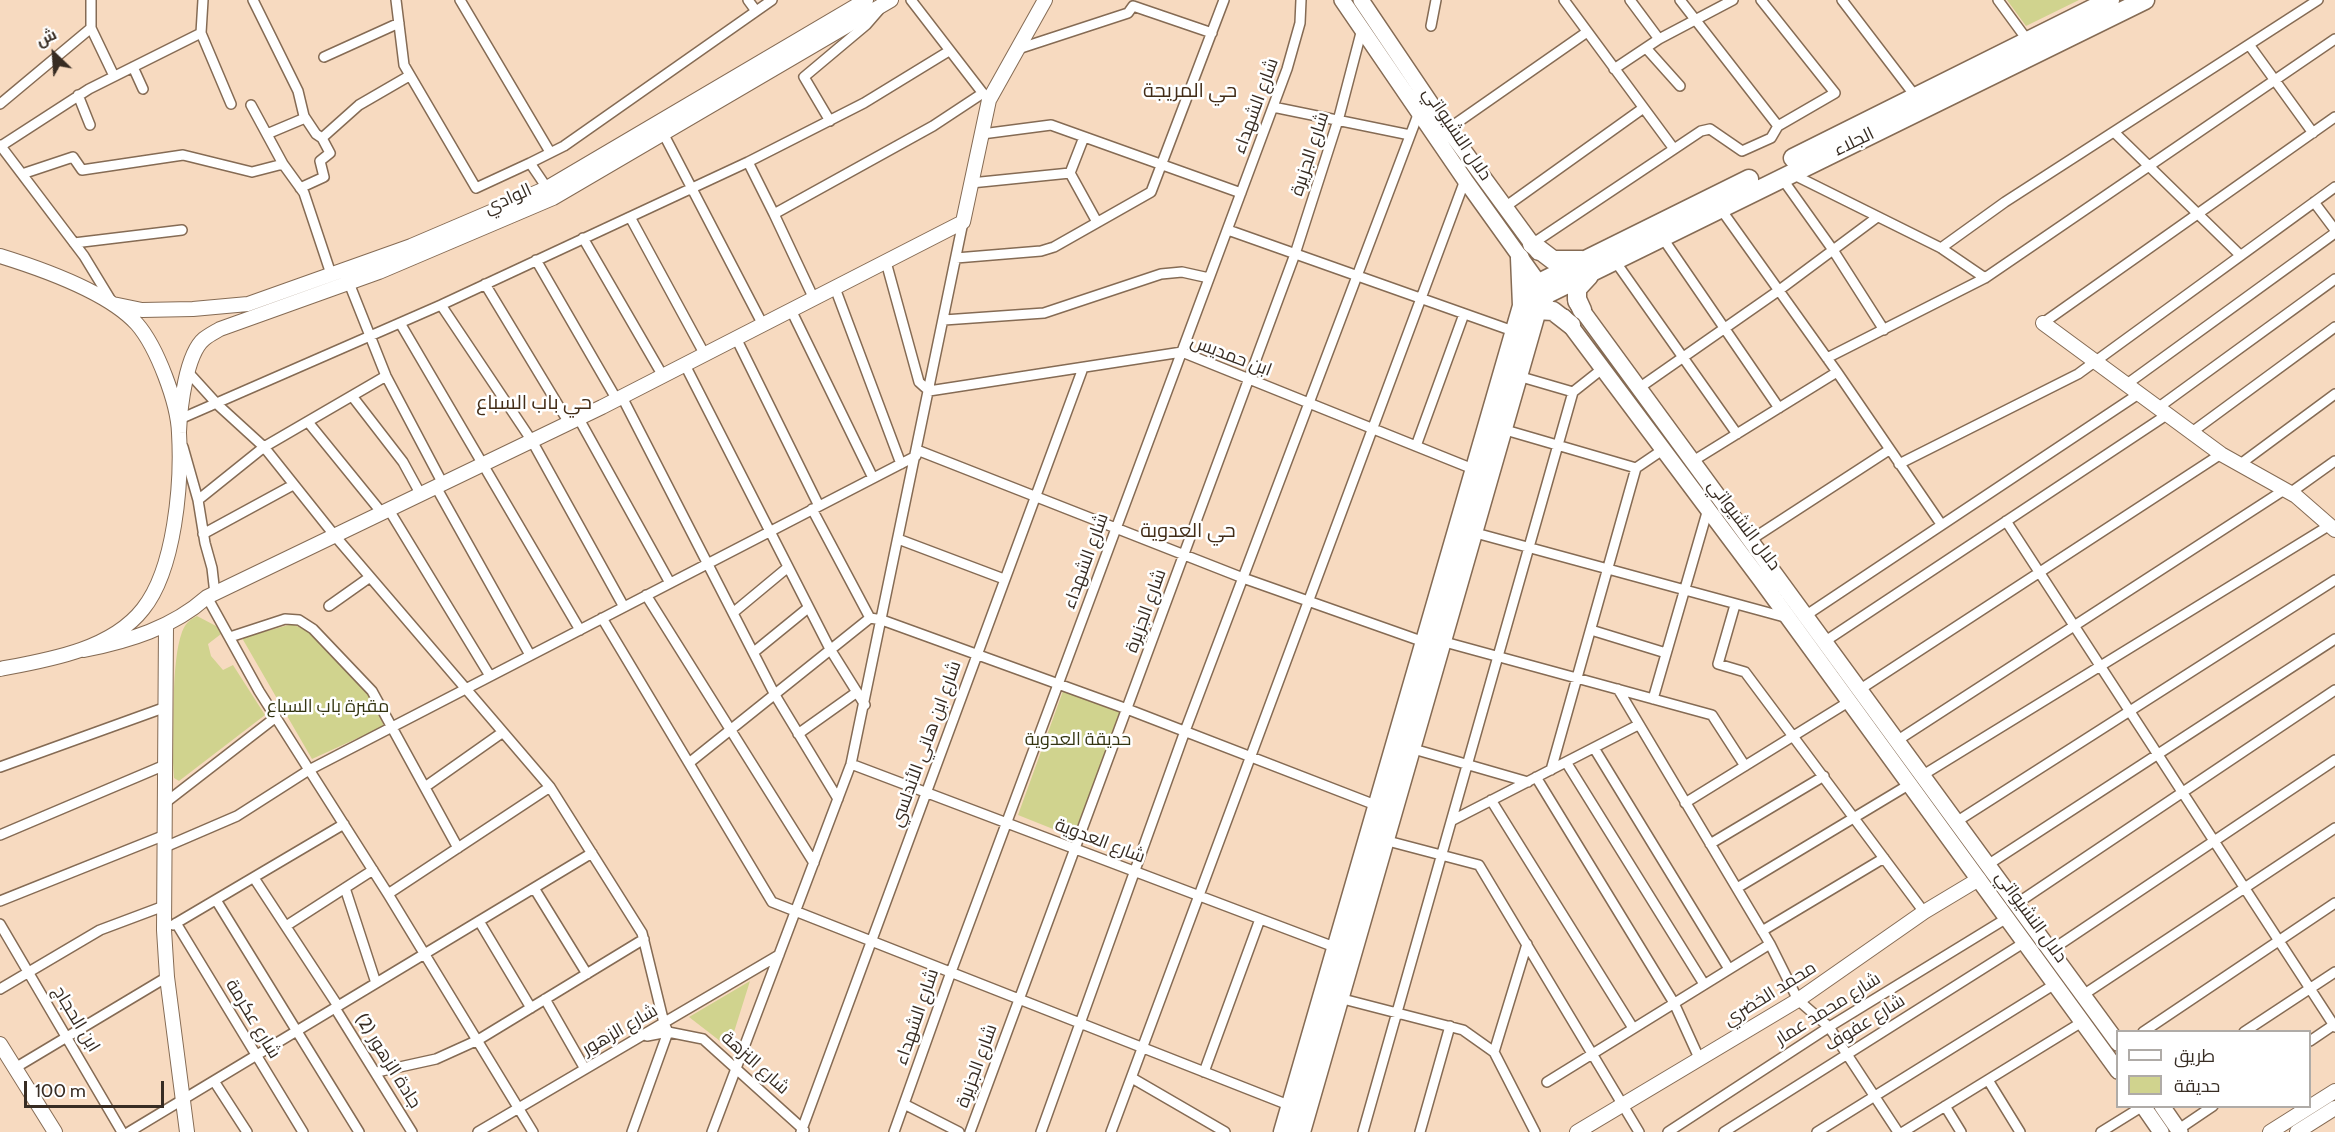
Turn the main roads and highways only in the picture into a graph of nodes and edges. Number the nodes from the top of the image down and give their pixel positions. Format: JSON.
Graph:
{"nodes":[{"id":1,"x":866,"y":0,"type":"edge"},
{"id":2,"x":1046,"y":0,"type":"edge"},
{"id":3,"x":1342,"y":0,"type":"edge"},
{"id":4,"x":1361,"y":0,"type":"edge"},
{"id":5,"x":2110,"y":0,"type":"edge"},
{"id":6,"x":2145,"y":0,"type":"edge"},
{"id":7,"x":889,"y":1,"type":"edge"},
{"id":8,"x":1532,"y":244,"type":"junction"},
{"id":9,"x":0,"y":256,"type":"edge"},
{"id":10,"x":1520,"y":258,"type":"junction"},
{"id":11,"x":1592,"y":265,"type":"junction"},
{"id":12,"x":1561,"y":281,"type":"junction"},
{"id":13,"x":1543,"y":289,"type":"junction"},
{"id":14,"x":113,"y":304,"type":"junction"},
{"id":15,"x":1529,"y":308,"type":"junction"},
{"id":16,"x":1582,"y":310,"type":"junction"},
{"id":17,"x":2043,"y":323,"type":"road end"},
{"id":18,"x":1571,"y":325,"type":"junction"},
{"id":19,"x":179,"y":426,"type":"junction"},
{"id":20,"x":2332,"y":528,"type":"edge"},
{"id":21,"x":1797,"y":617,"type":"junction"},
{"id":22,"x":166,"y":625,"type":"junction"},
{"id":23,"x":1433,"y":642,"type":"junction"},
{"id":24,"x":84,"y":650,"type":"junction"},
{"id":25,"x":0,"y":669,"type":"edge"},
{"id":26,"x":1854,"y":696,"type":"junction"},
{"id":27,"x":1916,"y":779,"type":"junction"},
{"id":28,"x":1985,"y":872,"type":"junction"},
{"id":29,"x":2116,"y":1040,"type":"edge"},
{"id":30,"x":0,"y":1044,"type":"edge"},
{"id":31,"x":2116,"y":1068,"type":"edge"},
{"id":32,"x":2335,"y":1090,"type":"edge"},
{"id":33,"x":2311,"y":1106,"type":"edge"},
{"id":34,"x":2144,"y":1108,"type":"edge"},
{"id":35,"x":2163,"y":1108,"type":"edge"},
{"id":36,"x":2307,"y":1108,"type":"edge"},
{"id":37,"x":2335,"y":1108,"type":"edge"},
{"id":38,"x":2179,"y":1131,"type":"edge"},
{"id":39,"x":55,"y":1132,"type":"edge"},
{"id":40,"x":187,"y":1132,"type":"edge"},
{"id":41,"x":1283,"y":1132,"type":"edge"},
{"id":42,"x":1301,"y":1132,"type":"edge"},
{"id":43,"x":1576,"y":1132,"type":"edge"},
{"id":44,"x":2161,"y":1132,"type":"edge"},
{"id":45,"x":2270,"y":1132,"type":"edge"},
{"id":46,"x":2297,"y":1132,"type":"edge"}],
"edges":[{"from":1,"to":14,"type":"main road","name":"الوادي"},
{"from":2,"to":22,"type":"main road"},
{"from":3,"to":10,"type":"main road","name":"دلال النشيواتي"},
{"from":4,"to":8,"type":"main road","name":"دلال النشيواتي"},
{"from":5,"to":11,"type":"highway","name":"الجلاء"},
{"from":6,"to":11,"type":"highway","name":"الجلاء"},
{"from":7,"to":19,"type":"main road","name":"الوادي"},
{"from":8,"to":11,"type":"highway"},
{"from":8,"to":12,"type":"main road","name":"دلال النشيواتي"},
{"from":9,"to":14,"type":"main road"},
{"from":10,"to":13,"type":"main road","name":"دلال النشيواتي"},
{"from":10,"to":15,"type":"highway"},
{"from":11,"to":12,"type":"highway","name":"الجلاء"},
{"from":11,"to":16,"type":"highway"},
{"from":12,"to":13,"type":"highway","name":"الجلاء"},
{"from":12,"to":16,"type":"main road","name":"دلال النشيواتي"},
{"from":13,"to":15,"type":"highway"},
{"from":13,"to":18,"type":"main road","name":"دلال النشيواتي"},
{"from":14,"to":19,"type":"main road"},
{"from":15,"to":18,"type":"highway"},
{"from":15,"to":23,"type":"highway"},
{"from":15,"to":23,"type":"highway"},
{"from":16,"to":21,"type":"main road","name":"دلال النشيواتي"},
{"from":17,"to":20,"type":"main road"},
{"from":18,"to":21,"type":"main road","name":"دلال النشيواتي"},
{"from":19,"to":24,"type":"main road"},
{"from":21,"to":26,"type":"main road","name":"دلال النشيواتي"},
{"from":21,"to":26,"type":"main road","name":"دلال النشيواتي"},
{"from":22,"to":24,"type":"main road"},
{"from":22,"to":40,"type":"main road"},
{"from":23,"to":41,"type":"highway"},
{"from":23,"to":42,"type":"highway"},
{"from":24,"to":25,"type":"main road"},
{"from":26,"to":27,"type":"main road","name":"دلال النشيواتي"},
{"from":26,"to":27,"type":"main road","name":"دلال النشيواتي"},
{"from":27,"to":28,"type":"main road","name":"دلال النشيواتي"},
{"from":27,"to":28,"type":"main road","name":"دلال النشيواتي"},
{"from":28,"to":29,"type":"main road","name":"دلال النشيواتي"},
{"from":28,"to":31,"type":"main road","name":"دلال النشيواتي"},
{"from":28,"to":43,"type":"main road","name":"محمد الخضري"},
{"from":30,"to":39,"type":"main road"},
{"from":32,"to":33,"type":"main road"},
{"from":34,"to":44,"type":"main road"},
{"from":35,"to":38,"type":"main road"},
{"from":36,"to":45,"type":"main road"},
{"from":37,"to":46,"type":"main road"}]}
